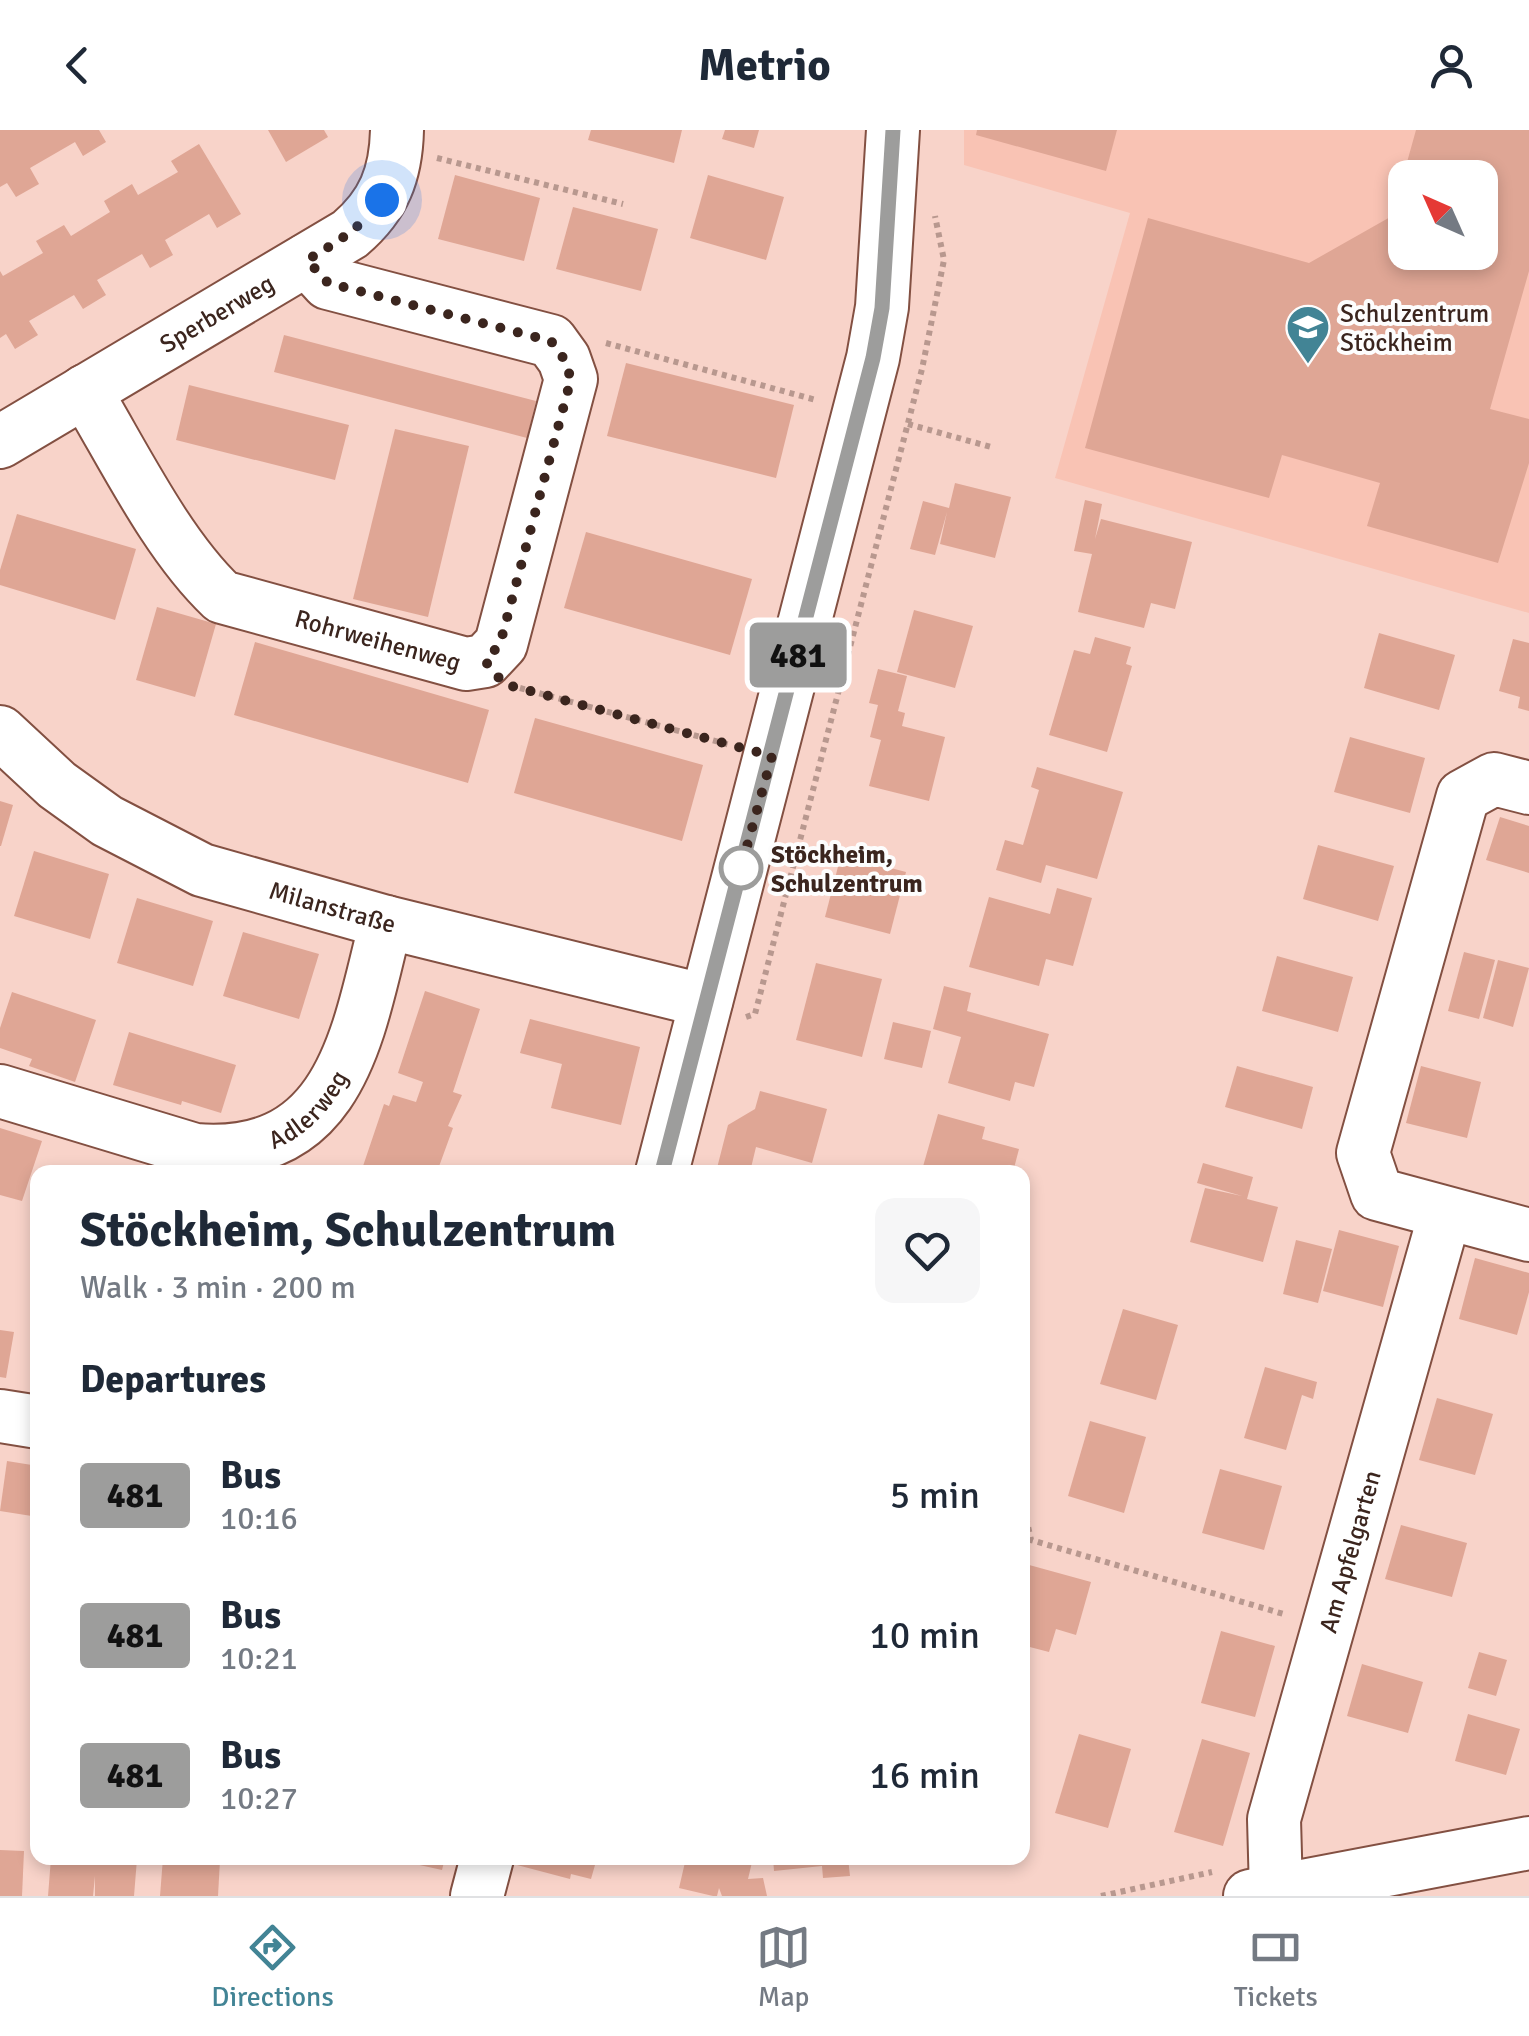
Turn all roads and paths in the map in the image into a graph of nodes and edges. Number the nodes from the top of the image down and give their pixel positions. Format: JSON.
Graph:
{"nodes":[{"id":1,"x":893,"y":130,"type":"edge"},
{"id":2,"x":397,"y":140,"type":"edge"},
{"id":3,"x":622,"y":204,"type":"dead end"},
{"id":4,"x":307,"y":260,"type":"junction"},
{"id":5,"x":564,"y":359,"type":"junction"},
{"id":6,"x":84,"y":391,"type":"junction"},
{"id":7,"x":884,"y":418,"type":"junction"},
{"id":8,"x":0,"y":442,"type":"edge"},
{"id":9,"x":991,"y":447,"type":"dead end"},
{"id":10,"x":485,"y":661,"type":"junction"},
{"id":11,"x":0,"y":732,"type":"edge"},
{"id":12,"x":772,"y":756,"type":"junction"},
{"id":13,"x":1529,"y":788,"type":"edge"},
{"id":14,"x":386,"y":922,"type":"junction"},
{"id":15,"x":706,"y":1001,"type":"junction"},
{"id":16,"x":0,"y":1091,"type":"edge"},
{"id":17,"x":664,"y":1165,"type":"edge"},
{"id":18,"x":1445,"y":1214,"type":"junction"},
{"id":19,"x":1529,"y":1235,"type":"edge"},
{"id":20,"x":0,"y":1416,"type":"edge"},
{"id":21,"x":30,"y":1421,"type":"edge"},
{"id":22,"x":1030,"y":1535,"type":"edge"},
{"id":23,"x":1327,"y":1626,"type":"junction"},
{"id":24,"x":1529,"y":1843,"type":"edge"},
{"id":25,"x":485,"y":1865,"type":"edge"},
{"id":26,"x":1263,"y":1894,"type":"edge"},
{"id":27,"x":477,"y":1896,"type":"edge"}],
"edges":[{"from":1,"to":7,"type":"street"},
{"from":2,"to":3,"type":"path"},
{"from":2,"to":4,"type":"street","name":"Sperberweg"},
{"from":4,"to":5,"type":"street"},
{"from":4,"to":6,"type":"street","name":"Sperberweg"},
{"from":5,"to":7,"type":"path"},
{"from":5,"to":10,"type":"street","name":"Rohrweihenweg"},
{"from":6,"to":8,"type":"street","name":"Sperberweg"},
{"from":6,"to":10,"type":"street","name":"Rohrweihenweg"},
{"from":7,"to":9,"type":"path"},
{"from":7,"to":12,"type":"street"},
{"from":10,"to":12,"type":"path"},
{"from":11,"to":14,"type":"street","name":"Milanstraße"},
{"from":12,"to":15,"type":"street"},
{"from":13,"to":18,"type":"street"},
{"from":14,"to":15,"type":"street","name":"Milanstraße"},
{"from":14,"to":16,"type":"street","name":"Adlerweg"},
{"from":15,"to":17,"type":"street"},
{"from":18,"to":19,"type":"street"},
{"from":18,"to":23,"type":"street","name":"Am Apfelgarten"},
{"from":20,"to":21,"type":"street"},
{"from":22,"to":23,"type":"path"},
{"from":23,"to":26,"type":"street","name":"Am Apfelgarten"},
{"from":24,"to":26,"type":"street"},
{"from":25,"to":27,"type":"street"}]}
